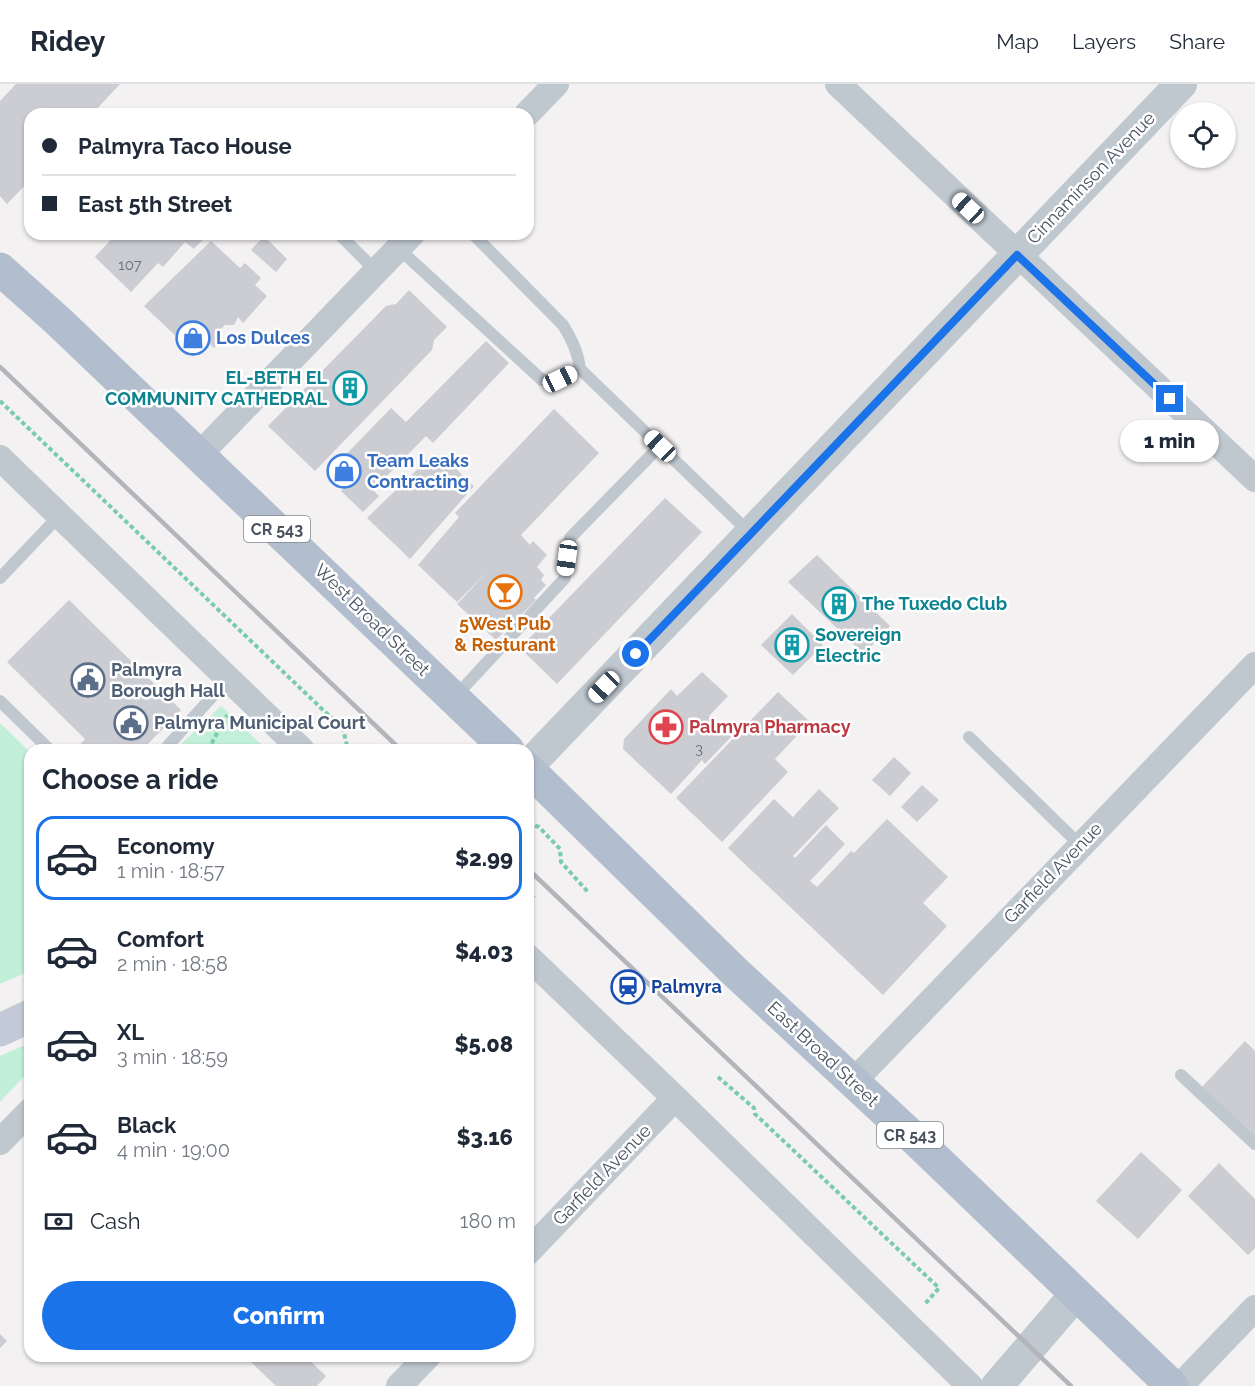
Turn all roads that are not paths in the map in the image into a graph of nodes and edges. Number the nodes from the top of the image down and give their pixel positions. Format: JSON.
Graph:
{"nodes":[{"id":1,"x":556,"y":84,"type":"edge"},
{"id":2,"x":838,"y":84,"type":"edge"},
{"id":3,"x":1181,"y":84,"type":"edge"},
{"id":4,"x":533,"y":108,"type":"edge"},
{"id":5,"x":345,"y":240,"type":"edge"},
{"id":6,"x":479,"y":240,"type":"edge"},
{"id":7,"x":405,"y":241,"type":"edge"},
{"id":8,"x":1017,"y":255,"type":"junction"},
{"id":9,"x":0,"y":269,"type":"edge"},
{"id":10,"x":376,"y":271,"type":"junction"},
{"id":11,"x":580,"y":369,"type":"junction"},
{"id":12,"x":660,"y":446,"type":"junction"},
{"id":13,"x":199,"y":455,"type":"junction"},
{"id":14,"x":0,"y":458,"type":"edge"},
{"id":15,"x":1255,"y":479,"type":"edge"},
{"id":16,"x":59,"y":516,"type":"junction"},
{"id":17,"x":751,"y":534,"type":"junction"},
{"id":18,"x":0,"y":578,"type":"edge"},
{"id":19,"x":1254,"y":668,"type":"edge"},
{"id":20,"x":228,"y":679,"type":"junction"},
{"id":21,"x":454,"y":698,"type":"junction"},
{"id":22,"x":0,"y":701,"type":"edge"},
{"id":23,"x":969,"y":737,"type":"dead end"},
{"id":24,"x":44,"y":744,"type":"edge"},
{"id":25,"x":169,"y":744,"type":"edge"},
{"id":26,"x":296,"y":744,"type":"edge"},
{"id":27,"x":502,"y":744,"type":"edge"},
{"id":28,"x":534,"y":762,"type":"edge"},
{"id":29,"x":534,"y":774,"type":"edge"},
{"id":30,"x":1080,"y":845,"type":"junction"},
{"id":31,"x":534,"y":963,"type":"edge"},
{"id":32,"x":24,"y":1019,"type":"edge"},
{"id":33,"x":0,"y":1030,"type":"edge"},
{"id":34,"x":1180,"y":1076,"type":"dead end"},
{"id":35,"x":853,"y":1082,"type":"junction"},
{"id":36,"x":675,"y":1098,"type":"junction"},
{"id":37,"x":24,"y":1117,"type":"edge"},
{"id":38,"x":0,"y":1142,"type":"edge"},
{"id":39,"x":1255,"y":1144,"type":"edge"},
{"id":40,"x":534,"y":1245,"type":"edge"},
{"id":41,"x":1076,"y":1294,"type":"junction"},
{"id":42,"x":1255,"y":1308,"type":"edge"},
{"id":43,"x":422,"y":1362,"type":"edge"},
{"id":44,"x":399,"y":1386,"type":"edge"},
{"id":45,"x":970,"y":1386,"type":"edge"},
{"id":46,"x":997,"y":1386,"type":"edge"},
{"id":47,"x":1172,"y":1386,"type":"edge"},
{"id":48,"x":1180,"y":1386,"type":"edge"}],
"edges":[{"from":1,"to":4,"type":"street"},
{"from":2,"to":8,"type":"street"},
{"from":3,"to":8,"type":"street","name":"Cinnaminson Avenue"},
{"from":5,"to":10,"type":"lane"},
{"from":6,"to":11,"type":"lane"},
{"from":7,"to":10,"type":"street"},
{"from":7,"to":11,"type":"lane"},
{"from":8,"to":15,"type":"street"},
{"from":8,"to":17,"type":"street","name":"Cinnaminson Avenue"},
{"from":9,"to":13,"type":"main road","name":"West Broad Street","number":"CR 543"},
{"from":10,"to":13,"type":"street"},
{"from":11,"to":12,"type":"lane"},
{"from":12,"to":17,"type":"lane"},
{"from":12,"to":21,"type":"lane"},
{"from":13,"to":21,"type":"main road","name":"West Broad Street","number":"CR 543"},
{"from":14,"to":16,"type":"street"},
{"from":16,"to":18,"type":"lane"},
{"from":16,"to":20,"type":"street"},
{"from":17,"to":28,"type":"street","name":"Cinnaminson Avenue"},
{"from":19,"to":30,"type":"street","name":"Garfield Avenue"},
{"from":20,"to":25,"type":"lane"},
{"from":20,"to":26,"type":"street"},
{"from":21,"to":27,"type":"main road","name":"West Broad Street","number":"CR 543"},
{"from":22,"to":24,"type":"lane"},
{"from":23,"to":30,"type":"lane"},
{"from":29,"to":35,"type":"main road","name":"East Broad Street","number":"CR 543"},
{"from":30,"to":35,"type":"street","name":"Garfield Avenue"},
{"from":31,"to":36,"type":"street"},
{"from":32,"to":33,"type":"main road"},
{"from":34,"to":39,"type":"lane"},
{"from":35,"to":41,"type":"main road","name":"East Broad Street","number":"CR 543"},
{"from":36,"to":40,"type":"street","name":"Garfield Avenue"},
{"from":36,"to":45,"type":"street"},
{"from":37,"to":38,"type":"street"},
{"from":41,"to":46,"type":"street"},
{"from":41,"to":47,"type":"main road","name":"East Broad Street","number":"CR 543"},
{"from":42,"to":48,"type":"street"},
{"from":43,"to":44,"type":"street"}]}
